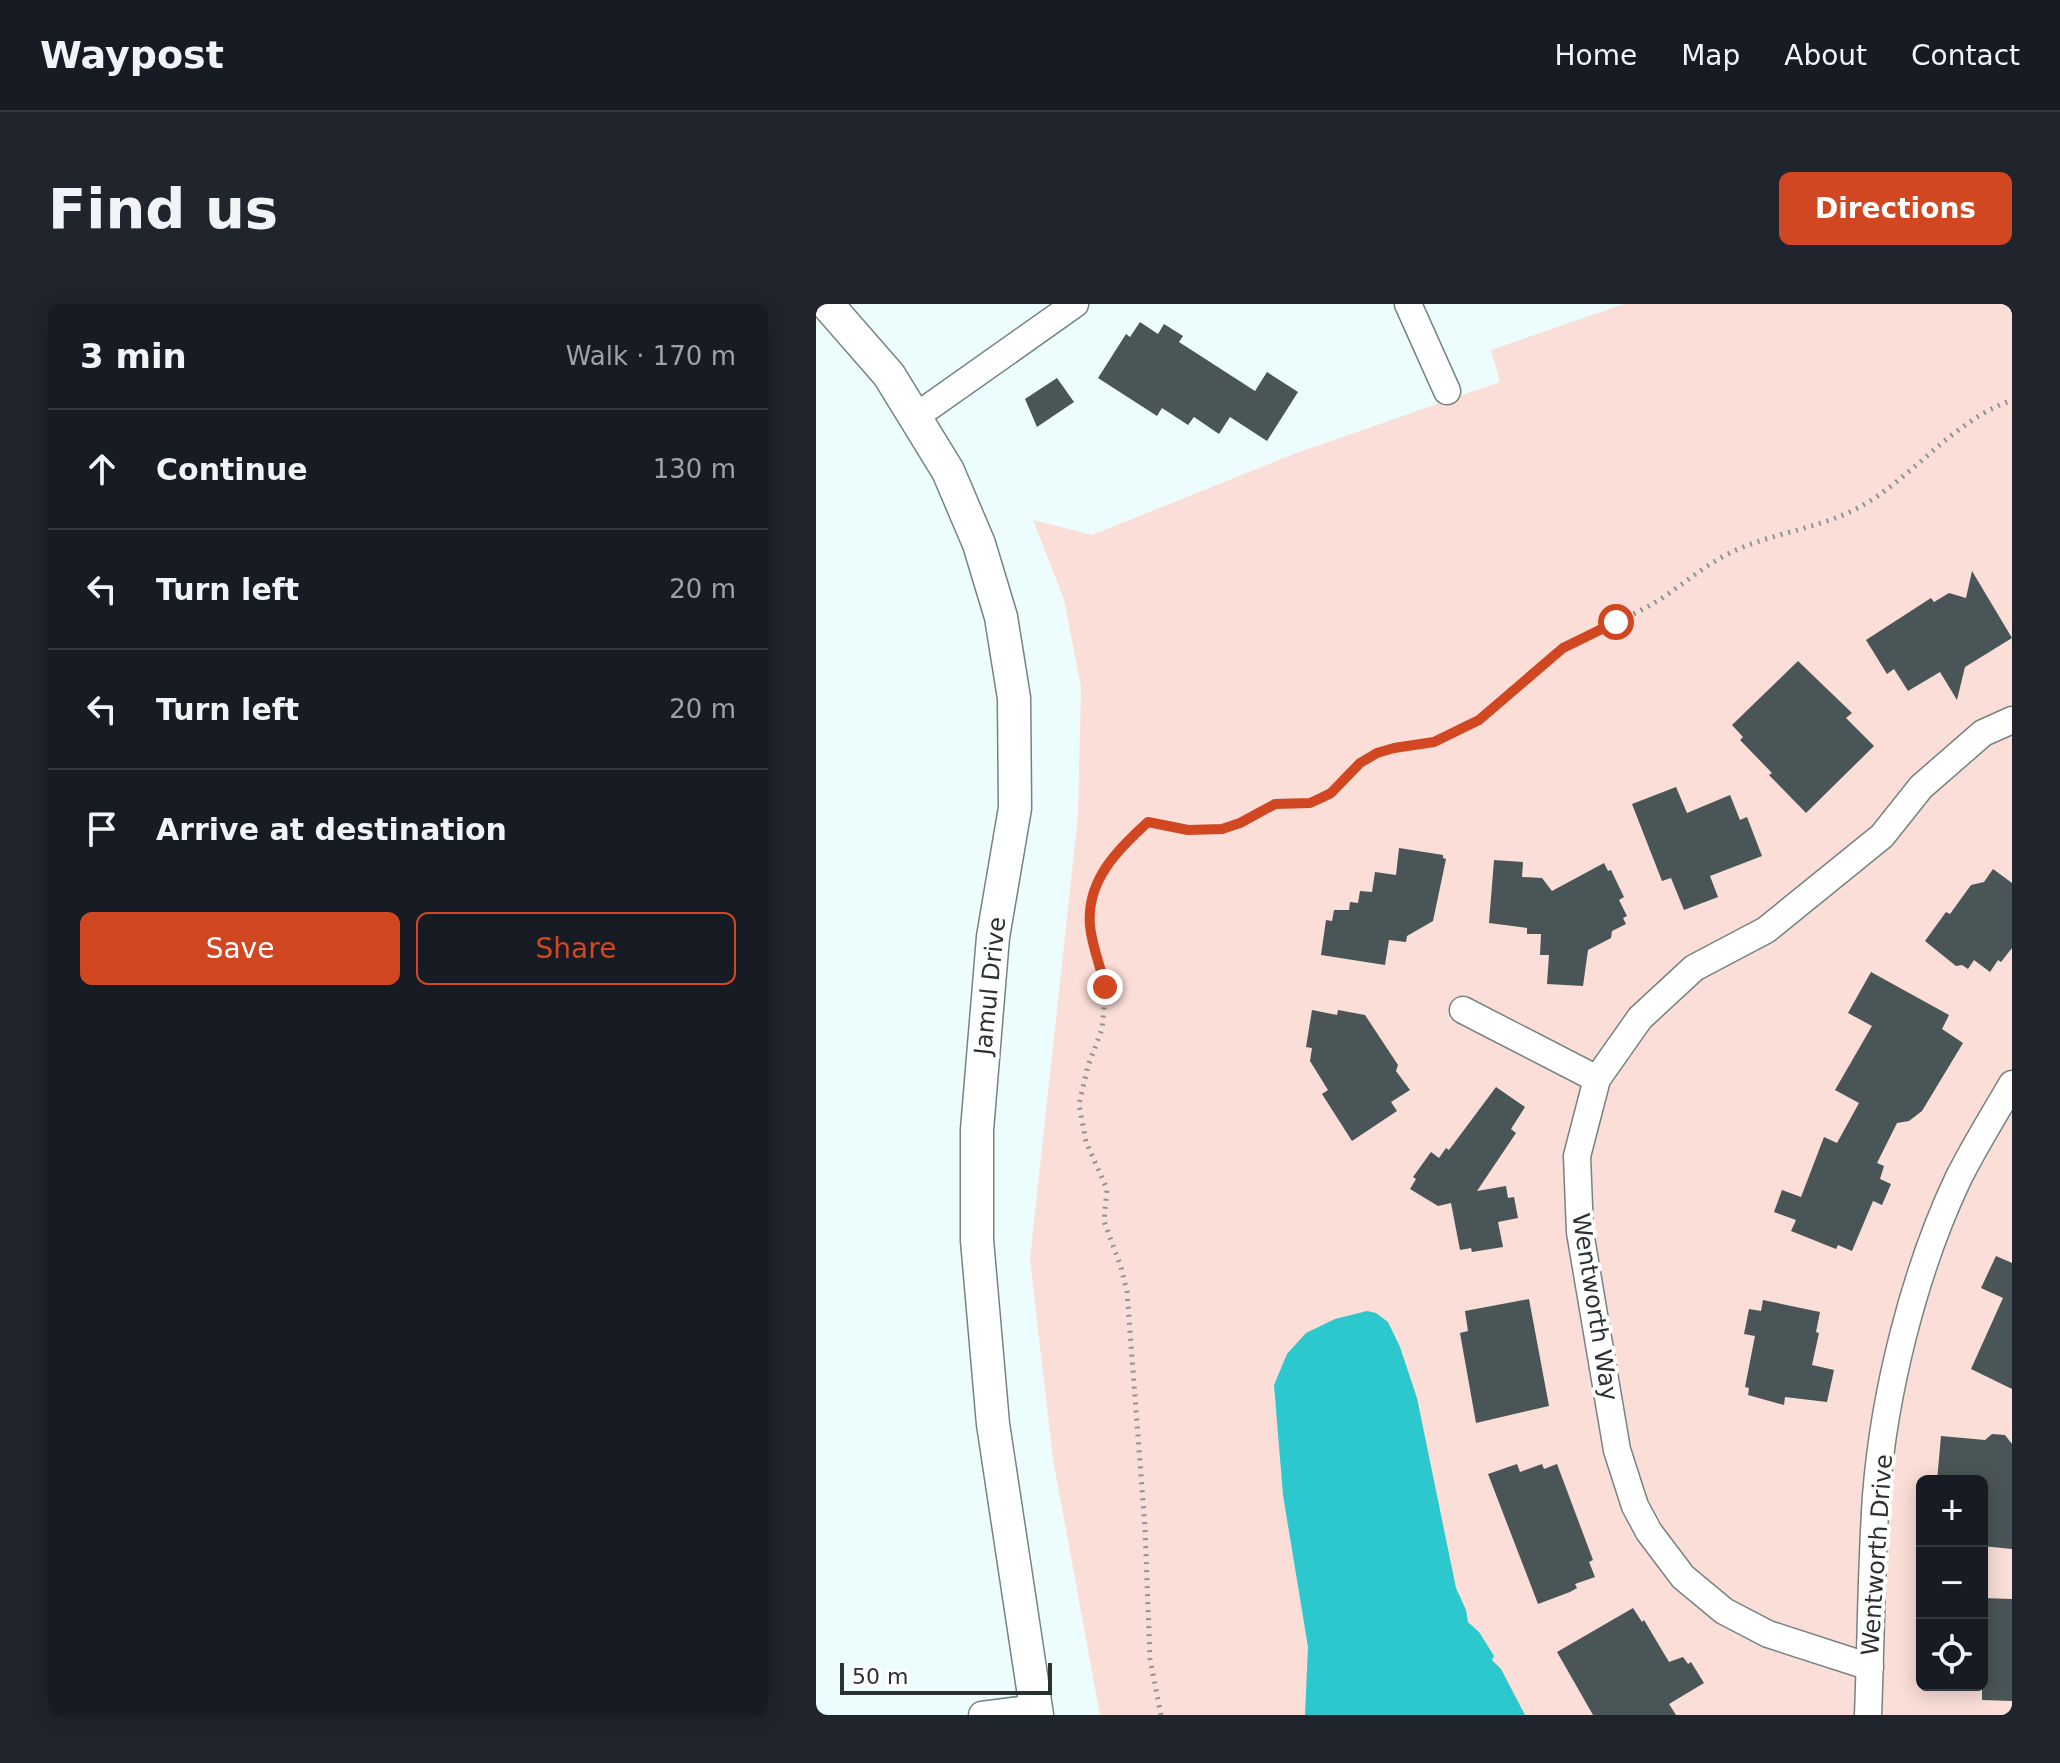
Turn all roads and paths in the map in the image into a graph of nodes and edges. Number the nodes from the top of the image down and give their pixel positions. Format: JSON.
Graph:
{"nodes":[{"id":1,"x":827,"y":304,"type":"edge"},
{"id":2,"x":1075,"y":304,"type":"edge"},
{"id":3,"x":1408,"y":304,"type":"edge"},
{"id":4,"x":1447,"y":391,"type":"dead end"},
{"id":5,"x":2012,"y":400,"type":"edge"},
{"id":6,"x":915,"y":417,"type":"junction"},
{"id":7,"x":2012,"y":720,"type":"edge"},
{"id":8,"x":1463,"y":1010,"type":"dead end"},
{"id":9,"x":1597,"y":1079,"type":"junction"},
{"id":10,"x":2012,"y":1084,"type":"edge"},
{"id":11,"x":1870,"y":1667,"type":"junction"},
{"id":12,"x":1036,"y":1711,"type":"edge"},
{"id":13,"x":982,"y":1715,"type":"edge"},
{"id":14,"x":1161,"y":1715,"type":"edge"},
{"id":15,"x":1868,"y":1715,"type":"edge"}],
"edges":[{"from":1,"to":6,"type":"street","name":"Jamul Drive"},
{"from":2,"to":6,"type":"street"},
{"from":3,"to":4,"type":"street"},
{"from":5,"to":14,"type":"path"},
{"from":6,"to":12,"type":"street","name":"Jamul Drive"},
{"from":7,"to":9,"type":"street","name":"Wentworth Way"},
{"from":8,"to":9,"type":"street"},
{"from":9,"to":11,"type":"street","name":"Wentworth Way"},
{"from":10,"to":11,"type":"street","name":"Wentworth Drive"},
{"from":11,"to":15,"type":"street","name":"Wentworth Drive"},
{"from":12,"to":13,"type":"street"}]}
